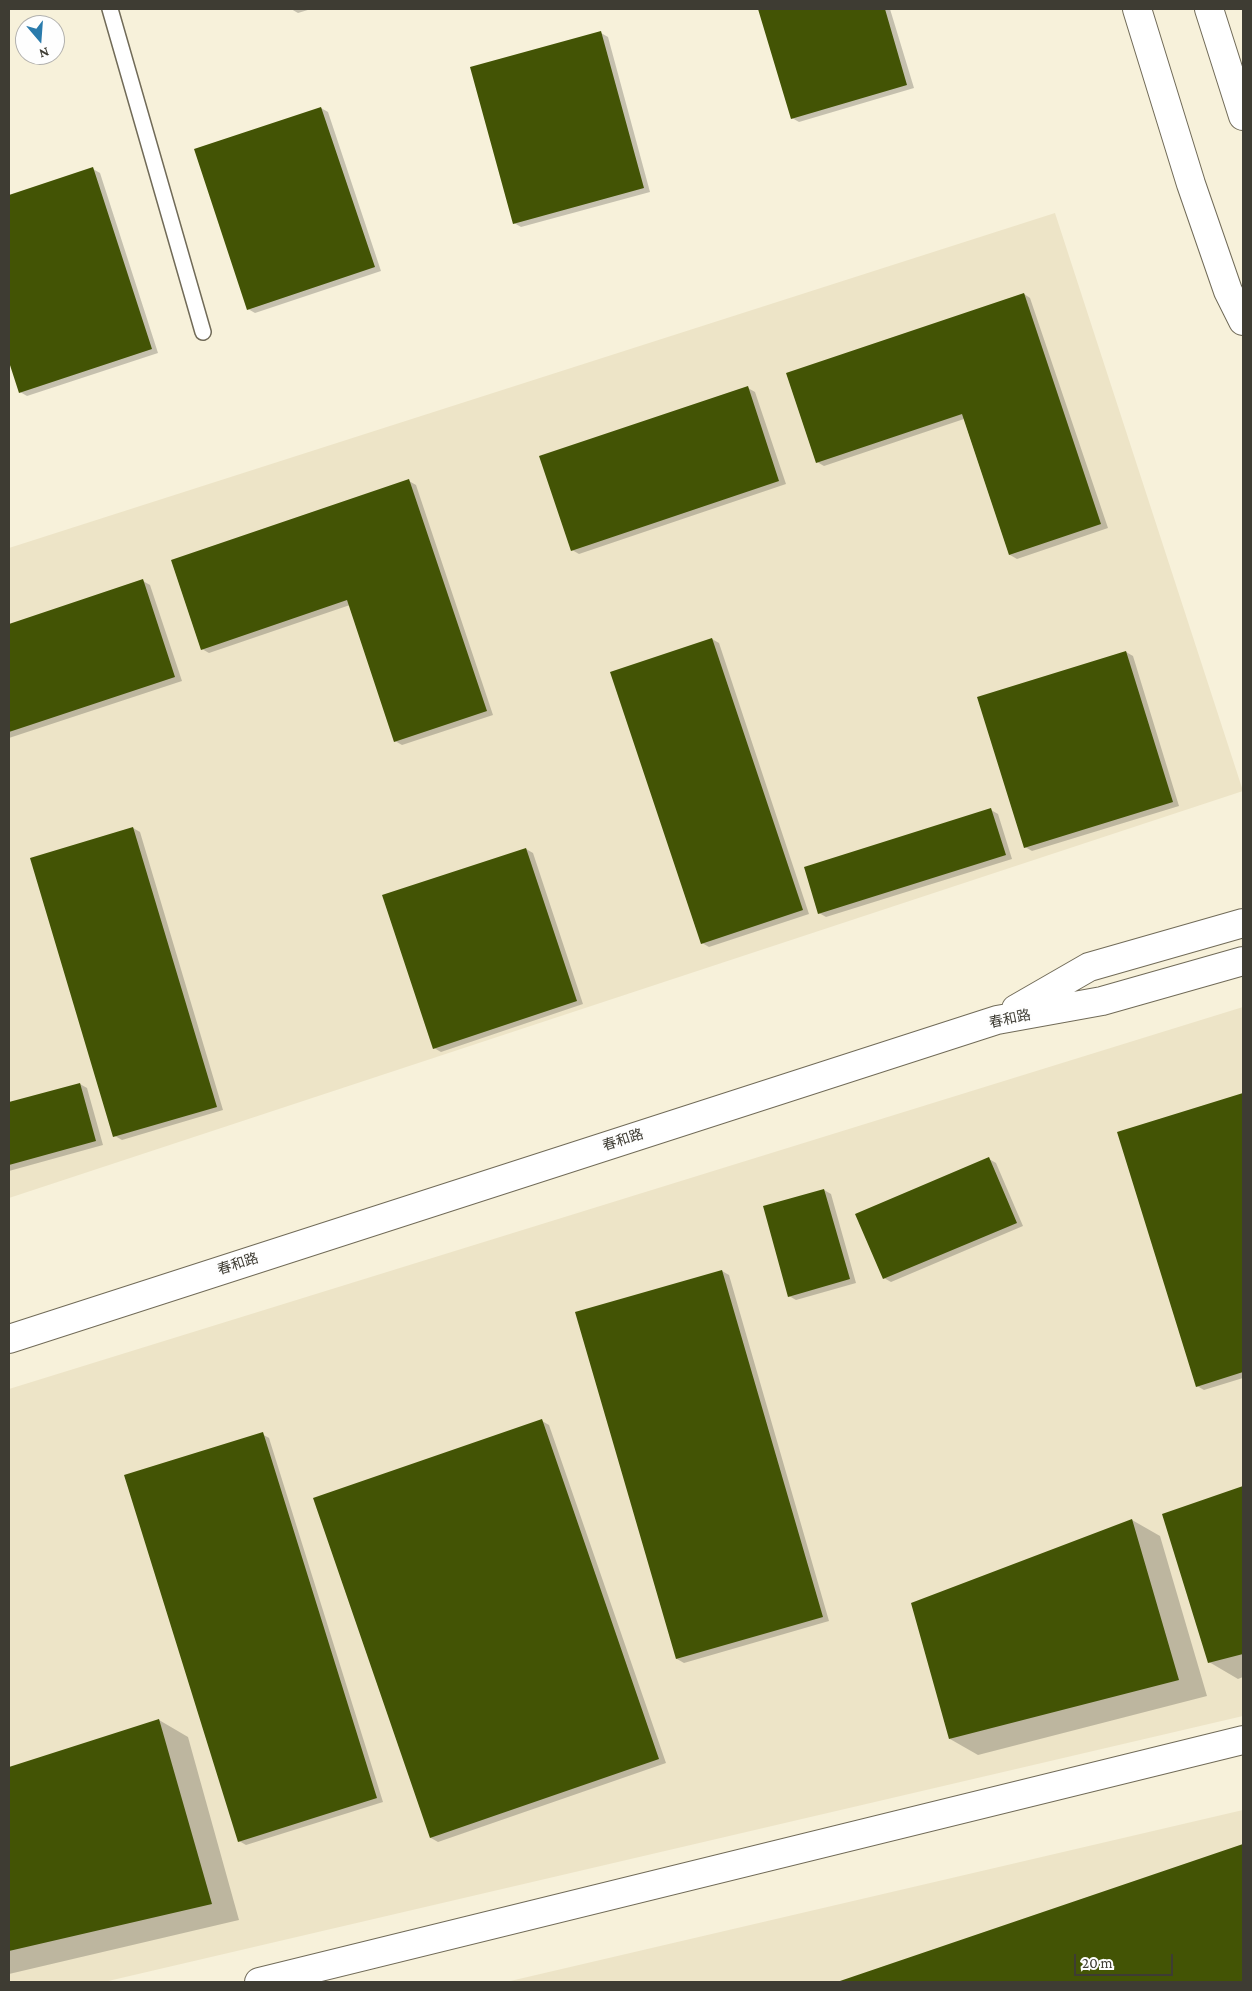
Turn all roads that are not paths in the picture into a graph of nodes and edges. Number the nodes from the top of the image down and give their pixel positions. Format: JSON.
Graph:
{"nodes":[{"id":1,"x":110,"y":9,"type":"edge"},
{"id":2,"x":1137,"y":9,"type":"edge"},
{"id":3,"x":1210,"y":9,"type":"edge"},
{"id":4,"x":1243,"y":116,"type":"edge"},
{"id":5,"x":1243,"y":321,"type":"edge"},
{"id":6,"x":203,"y":332,"type":"dead end"},
{"id":7,"x":1243,"y":923,"type":"edge"},
{"id":8,"x":1243,"y":961,"type":"edge"},
{"id":9,"x":997,"y":1020,"type":"junction"},
{"id":10,"x":9,"y":1339,"type":"edge"},
{"id":11,"x":1243,"y":1740,"type":"edge"},
{"id":12,"x":259,"y":1982,"type":"edge"}],
"edges":[{"from":1,"to":6,"type":"lane"},
{"from":2,"to":5,"type":"street"},
{"from":3,"to":4,"type":"street"},
{"from":7,"to":9,"type":"street"},
{"from":8,"to":9,"type":"street","name":"春和路"},
{"from":9,"to":10,"type":"street","name":"春和路"},
{"from":11,"to":12,"type":"street"}]}
